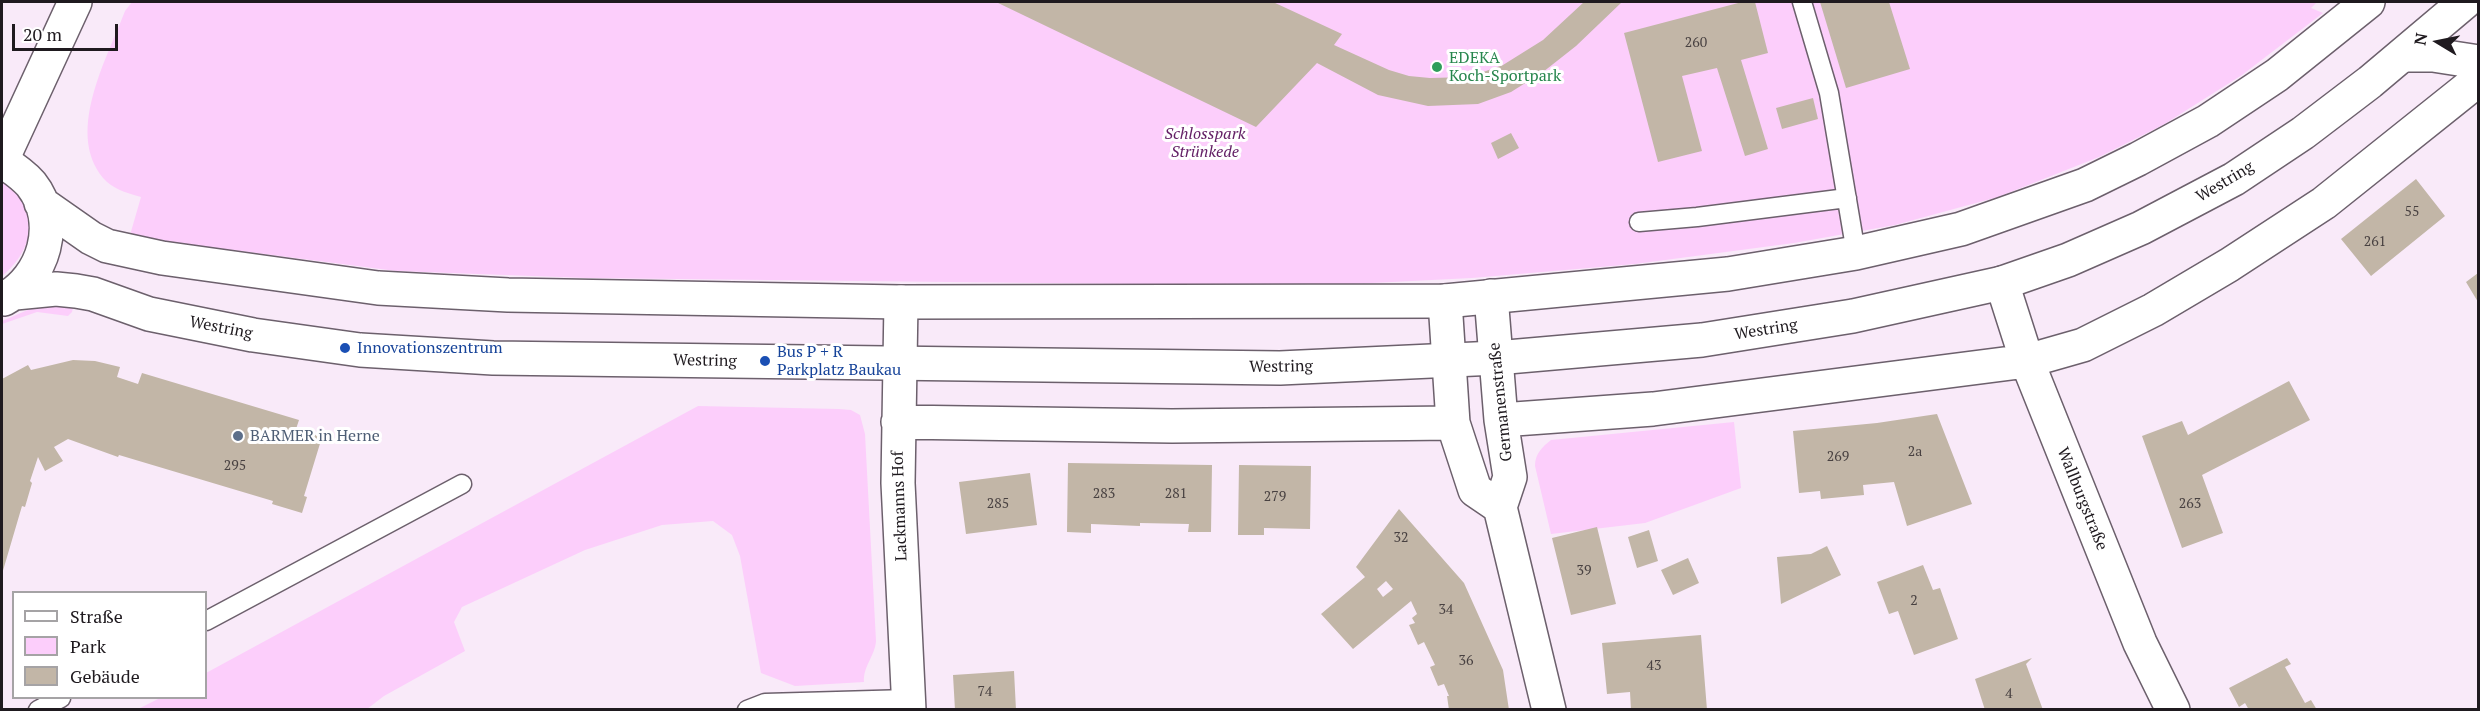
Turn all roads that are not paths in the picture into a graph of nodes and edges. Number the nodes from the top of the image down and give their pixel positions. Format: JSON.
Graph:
{"nodes":[{"id":1,"x":75,"y":2,"type":"edge"},
{"id":2,"x":1802,"y":2,"type":"edge"},
{"id":3,"x":2465,"y":2,"type":"edge"},
{"id":4,"x":2351,"y":7,"type":"edge"},
{"id":5,"x":2403,"y":55,"type":"junction"},
{"id":6,"x":2478,"y":62,"type":"edge"},
{"id":7,"x":2478,"y":80,"type":"edge"},
{"id":8,"x":2,"y":161,"type":"edge"},
{"id":9,"x":1847,"y":198,"type":"junction"},
{"id":10,"x":42,"y":203,"type":"junction"},
{"id":11,"x":1639,"y":222,"type":"dead end"},
{"id":12,"x":1856,"y":253,"type":"junction"},
{"id":13,"x":2002,"y":283,"type":"junction"},
{"id":14,"x":8,"y":296,"type":"edge"},
{"id":15,"x":1491,"y":296,"type":"junction"},
{"id":16,"x":1445,"y":301,"type":"junction"},
{"id":17,"x":901,"y":302,"type":"junction"},
{"id":18,"x":1496,"y":358,"type":"junction"},
{"id":19,"x":1449,"y":361,"type":"junction"},
{"id":20,"x":2027,"y":361,"type":"junction"},
{"id":21,"x":899,"y":363,"type":"junction"},
{"id":22,"x":1502,"y":420,"type":"junction"},
{"id":23,"x":898,"y":422,"type":"junction"},
{"id":24,"x":1453,"y":423,"type":"junction"},
{"id":25,"x":462,"y":484,"type":"dead end"},
{"id":26,"x":1500,"y":507,"type":"junction"},
{"id":27,"x":207,"y":620,"type":"edge"},
{"id":28,"x":59,"y":699,"type":"edge"},
{"id":29,"x":909,"y":704,"type":"edge"},
{"id":30,"x":38,"y":710,"type":"edge"},
{"id":31,"x":747,"y":710,"type":"edge"},
{"id":32,"x":1549,"y":710,"type":"edge"},
{"id":33,"x":2173,"y":710,"type":"edge"}],
"edges":[{"from":1,"to":8,"type":"main road"},
{"from":2,"to":9,"type":"lane"},
{"from":3,"to":5,"type":"main road","name":"Westring"},
{"from":4,"to":12,"type":"main road"},
{"from":5,"to":6,"type":"main road"},
{"from":5,"to":13,"type":"main road","name":"Westring"},
{"from":7,"to":20,"type":"main road"},
{"from":8,"to":10,"type":"main road"},
{"from":9,"to":11,"type":"lane"},
{"from":9,"to":12,"type":"lane"},
{"from":10,"to":14,"type":"main road"},
{"from":10,"to":17,"type":"main road"},
{"from":12,"to":15,"type":"main road"},
{"from":13,"to":18,"type":"main road","name":"Westring"},
{"from":13,"to":20,"type":"main road","name":"Wallburgstraße"},
{"from":14,"to":21,"type":"main road","name":"Westring"},
{"from":15,"to":16,"type":"main road"},
{"from":15,"to":18,"type":"main road","name":"Germanenstraße"},
{"from":16,"to":17,"type":"main road"},
{"from":16,"to":19,"type":"main road"},
{"from":17,"to":21,"type":"main road","name":"Lackmanns Hof"},
{"from":18,"to":19,"type":"main road","name":"Westring"},
{"from":18,"to":22,"type":"main road","name":"Germanenstraße"},
{"from":19,"to":21,"type":"main road","name":"Westring"},
{"from":19,"to":24,"type":"main road"},
{"from":20,"to":22,"type":"main road"},
{"from":20,"to":33,"type":"main road","name":"Wallburgstraße"},
{"from":21,"to":23,"type":"main road","name":"Lackmanns Hof"},
{"from":22,"to":26,"type":"main road","name":"Germanenstraße"},
{"from":23,"to":24,"type":"main road"},
{"from":23,"to":29,"type":"main road","name":"Lackmanns Hof"},
{"from":24,"to":26,"type":"main road"},
{"from":25,"to":27,"type":"lane"},
{"from":26,"to":32,"type":"main road"},
{"from":28,"to":30,"type":"lane"},
{"from":29,"to":31,"type":"lane"}]}
